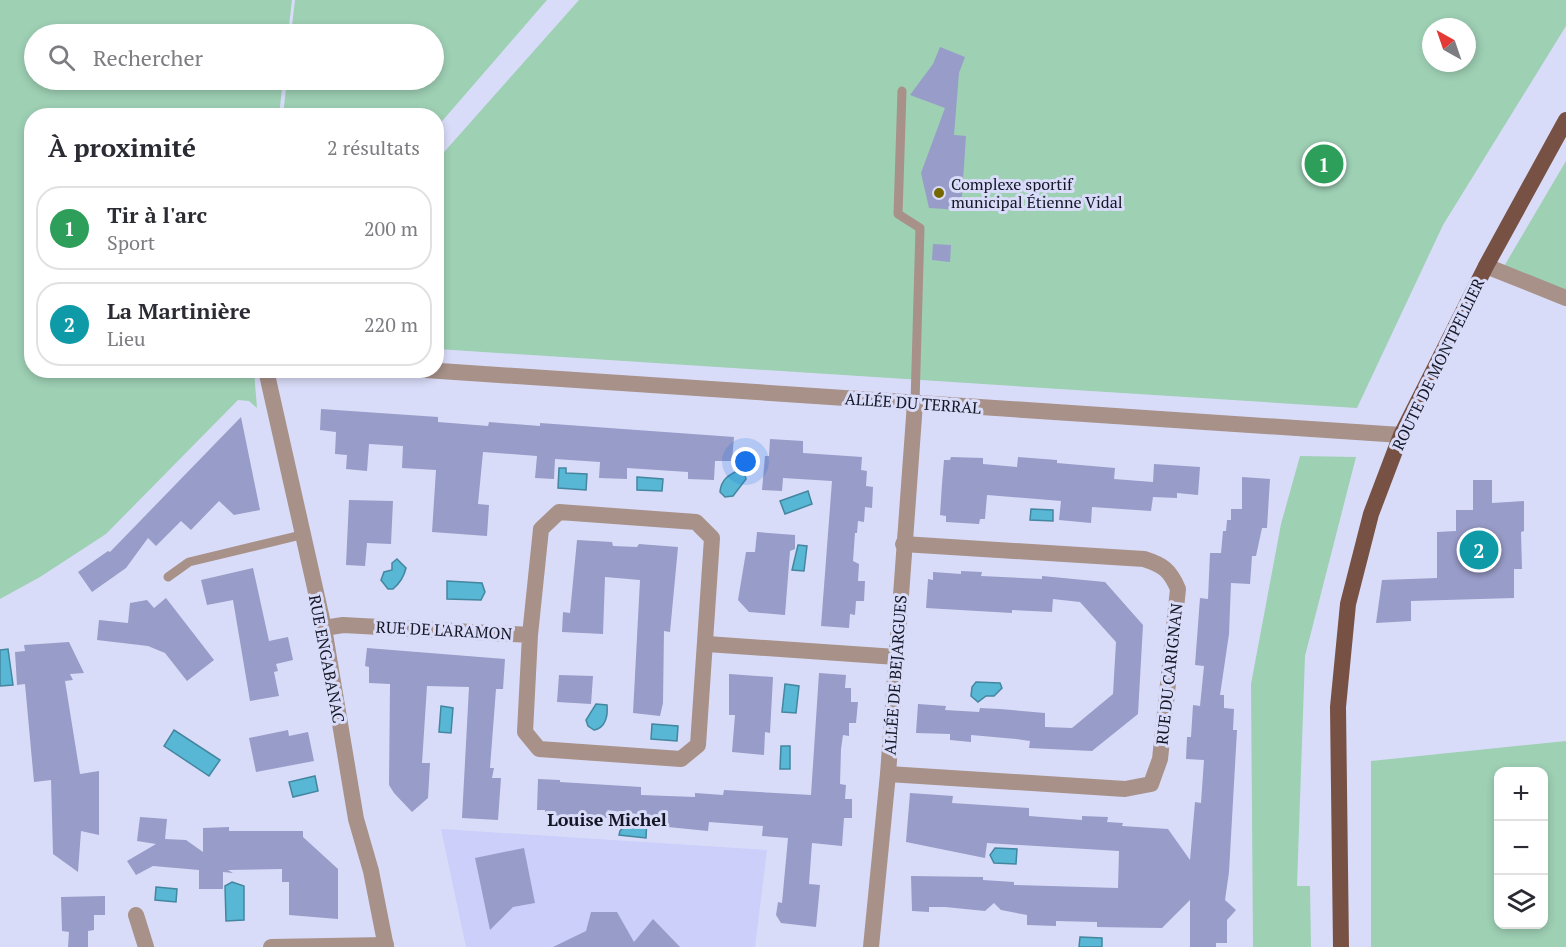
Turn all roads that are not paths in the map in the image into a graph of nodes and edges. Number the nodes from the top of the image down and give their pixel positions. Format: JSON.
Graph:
{"nodes":[{"id":1,"x":902,"y":91,"type":"dead end"},
{"id":2,"x":1566,"y":120,"type":"edge"},
{"id":3,"x":1486,"y":266,"type":"junction"},
{"id":4,"x":1566,"y":298,"type":"edge"},
{"id":5,"x":444,"y":371,"type":"edge"},
{"id":6,"x":268,"y":378,"type":"edge"},
{"id":7,"x":915,"y":403,"type":"junction"},
{"id":8,"x":1401,"y":435,"type":"junction"},
{"id":9,"x":301,"y":535,"type":"junction"},
{"id":10,"x":903,"y":544,"type":"junction"},
{"id":11,"x":168,"y":577,"type":"dead end"},
{"id":12,"x":324,"y":628,"type":"junction"},
{"id":13,"x":530,"y":635,"type":"junction"},
{"id":14,"x":707,"y":644,"type":"junction"},
{"id":15,"x":896,"y":657,"type":"junction"},
{"id":16,"x":888,"y":774,"type":"junction"},
{"id":17,"x":136,"y":915,"type":"dead end"},
{"id":18,"x":386,"y":946,"type":"edge"},
{"id":19,"x":146,"y":947,"type":"edge"},
{"id":20,"x":271,"y":947,"type":"edge"},
{"id":21,"x":871,"y":947,"type":"edge"},
{"id":22,"x":1341,"y":947,"type":"edge"}],
"edges":[{"from":1,"to":7,"type":"lane"},
{"from":2,"to":3,"type":"main road","name":"ROUTE DE MONTPELLIER"},
{"from":3,"to":4,"type":"street"},
{"from":3,"to":8,"type":"main road","name":"ROUTE DE MONTPELLIER"},
{"from":5,"to":7,"type":"street","name":"ALLÉE DU TERRAL"},
{"from":6,"to":9,"type":"street","name":"RUE ENGABANAC"},
{"from":7,"to":8,"type":"street","name":"ALLÉE DU TERRAL"},
{"from":7,"to":10,"type":"street","name":"ALLÉE DE BEJARGUES"},
{"from":8,"to":22,"type":"main road","name":"ROUTE DE MONTPELLIER"},
{"from":9,"to":11,"type":"lane"},
{"from":9,"to":12,"type":"street","name":"RUE ENGABANAC"},
{"from":10,"to":15,"type":"street","name":"ALLÉE DE BEJARGUES"},
{"from":10,"to":16,"type":"street","name":"RUE DU CARIGNAN"},
{"from":12,"to":13,"type":"street","name":"RUE DE L'ARAMON"},
{"from":12,"to":18,"type":"street","name":"RUE ENGABANAC"},
{"from":13,"to":14,"type":"street","name":"RUE DE L'ARAMON"},
{"from":13,"to":14,"type":"street","name":"RUE DE L'ARAMON"},
{"from":14,"to":15,"type":"street"},
{"from":15,"to":16,"type":"street","name":"ALLÉE DE BEJARGUES"},
{"from":16,"to":21,"type":"street","name":"ALLÉE DE BEJARGUES"},
{"from":17,"to":19,"type":"street"},
{"from":18,"to":20,"type":"street"}]}
